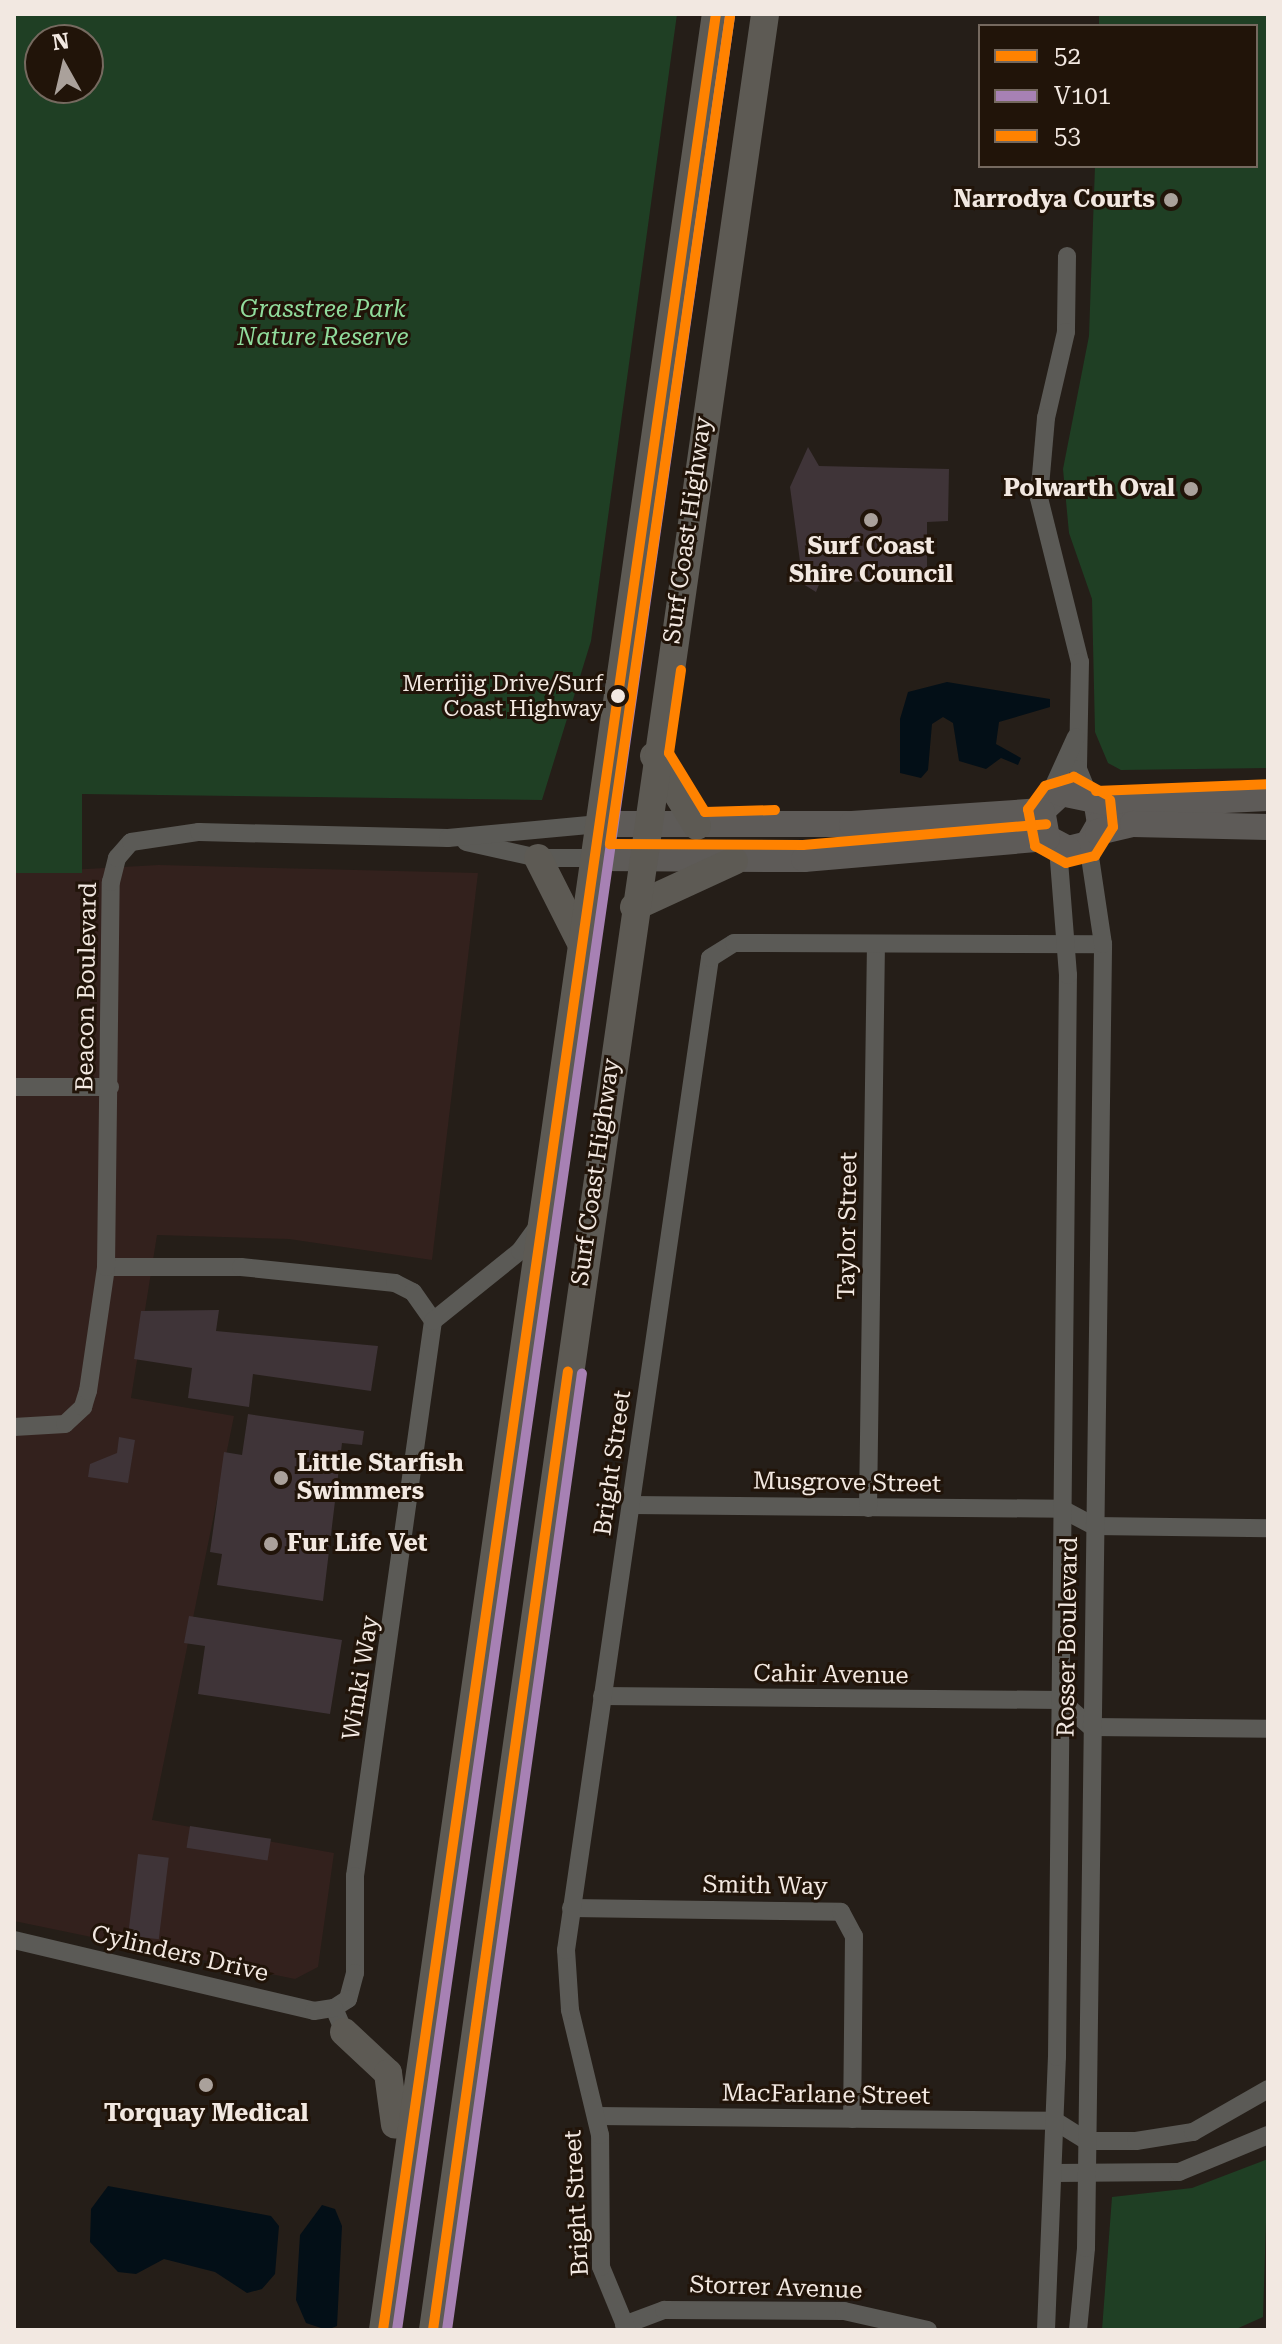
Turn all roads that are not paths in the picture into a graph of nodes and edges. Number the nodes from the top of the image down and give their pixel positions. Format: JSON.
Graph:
{"nodes":[{"id":1,"x":716,"y":14,"type":"edge"},
{"id":2,"x":765,"y":14,"type":"edge"},
{"id":3,"x":1067,"y":256,"type":"dead end"},
{"id":4,"x":1079,"y":731,"type":"junction"},
{"id":5,"x":654,"y":756,"type":"junction"},
{"id":6,"x":1268,"y":798,"type":"edge"},
{"id":7,"x":1093,"y":802,"type":"junction"},
{"id":8,"x":1044,"y":807,"type":"junction"},
{"id":9,"x":599,"y":824,"type":"junction"},
{"id":10,"x":643,"y":825,"type":"junction"},
{"id":11,"x":697,"y":826,"type":"junction"},
{"id":12,"x":1268,"y":827,"type":"edge"},
{"id":13,"x":448,"y":838,"type":"junction"},
{"id":14,"x":1093,"y":838,"type":"junction"},
{"id":15,"x":1052,"y":842,"type":"junction"},
{"id":16,"x":538,"y":858,"type":"junction"},
{"id":17,"x":594,"y":858,"type":"junction"},
{"id":18,"x":638,"y":859,"type":"junction"},
{"id":19,"x":734,"y":861,"type":"junction"},
{"id":20,"x":634,"y":907,"type":"junction"},
{"id":21,"x":581,"y":944,"type":"junction"},
{"id":22,"x":1103,"y":944,"type":"junction"},
{"id":23,"x":876,"y":945,"type":"junction"},
{"id":24,"x":1067,"y":946,"type":"junction"},
{"id":25,"x":14,"y":1087,"type":"edge"},
{"id":26,"x":110,"y":1087,"type":"junction"},
{"id":27,"x":539,"y":1225,"type":"junction"},
{"id":28,"x":106,"y":1267,"type":"junction"},
{"id":29,"x":433,"y":1321,"type":"junction"},
{"id":30,"x":14,"y":1427,"type":"edge"},
{"id":31,"x":631,"y":1505,"type":"junction"},
{"id":32,"x":868,"y":1508,"type":"junction"},
{"id":33,"x":1062,"y":1509,"type":"junction"},
{"id":34,"x":1094,"y":1526,"type":"junction"},
{"id":35,"x":1268,"y":1528,"type":"edge"},
{"id":36,"x":602,"y":1696,"type":"junction"},
{"id":37,"x":1060,"y":1700,"type":"junction"},
{"id":38,"x":1091,"y":1727,"type":"junction"},
{"id":39,"x":1268,"y":1729,"type":"edge"},
{"id":40,"x":571,"y":1908,"type":"junction"},
{"id":41,"x":14,"y":1940,"type":"edge"},
{"id":42,"x":339,"y":2020,"type":"junction"},
{"id":43,"x":1268,"y":2089,"type":"edge"},
{"id":44,"x":597,"y":2116,"type":"junction"},
{"id":45,"x":852,"y":2119,"type":"junction"},
{"id":46,"x":1055,"y":2121,"type":"junction"},
{"id":47,"x":1268,"y":2135,"type":"edge"},
{"id":48,"x":1087,"y":2141,"type":"junction"},
{"id":49,"x":1054,"y":2173,"type":"junction"},
{"id":50,"x":1087,"y":2173,"type":"junction"},
{"id":51,"x":390,"y":2253,"type":"junction"},
{"id":52,"x":625,"y":2327,"type":"edge"},
{"id":53,"x":383,"y":2330,"type":"edge"},
{"id":54,"x":433,"y":2330,"type":"edge"},
{"id":55,"x":928,"y":2330,"type":"edge"},
{"id":56,"x":1046,"y":2330,"type":"edge"},
{"id":57,"x":1078,"y":2330,"type":"edge"}],
"edges":[{"from":1,"to":9,"type":"main road","name":"Surf Coast Highway"},
{"from":2,"to":5,"type":"main road","name":"Surf Coast Highway"},
{"from":3,"to":4,"type":"street"},
{"from":4,"to":7,"type":"street"},
{"from":4,"to":8,"type":"street"},
{"from":5,"to":10,"type":"main road","name":"Surf Coast Highway"},
{"from":5,"to":11,"type":"main road"},
{"from":6,"to":7,"type":"street"},
{"from":7,"to":8,"type":"street"},
{"from":7,"to":14,"type":"street"},
{"from":8,"to":11,"type":"street"},
{"from":8,"to":15,"type":"street"},
{"from":9,"to":10,"type":"street"},
{"from":9,"to":13,"type":"street","name":"Beacon Boulevard"},
{"from":9,"to":17,"type":"main road","name":"Surf Coast Highway"},
{"from":10,"to":11,"type":"street"},
{"from":10,"to":18,"type":"main road","name":"Surf Coast Highway"},
{"from":12,"to":14,"type":"street"},
{"from":13,"to":16,"type":"street","name":"Beacon Boulevard"},
{"from":13,"to":26,"type":"street","name":"Beacon Boulevard"},
{"from":14,"to":15,"type":"street"},
{"from":14,"to":22,"type":"street","name":"Rosser Boulevard"},
{"from":15,"to":19,"type":"street"},
{"from":15,"to":24,"type":"street","name":"Rosser Boulevard"},
{"from":16,"to":17,"type":"street","name":"Beacon Boulevard"},
{"from":16,"to":21,"type":"main road"},
{"from":17,"to":18,"type":"street"},
{"from":17,"to":21,"type":"main road","name":"Surf Coast Highway"},
{"from":18,"to":19,"type":"street"},
{"from":18,"to":20,"type":"main road","name":"Surf Coast Highway"},
{"from":19,"to":20,"type":"main road"},
{"from":20,"to":54,"type":"main road","name":"Surf Coast Highway"},
{"from":21,"to":27,"type":"main road","name":"Surf Coast Highway"},
{"from":22,"to":24,"type":"street"},
{"from":22,"to":34,"type":"street","name":"Rosser Boulevard"},
{"from":23,"to":24,"type":"street","name":"Bright Street"},
{"from":23,"to":31,"type":"street","name":"Bright Street"},
{"from":23,"to":32,"type":"street","name":"Taylor Street"},
{"from":24,"to":33,"type":"street","name":"Rosser Boulevard"},
{"from":25,"to":26,"type":"street"},
{"from":26,"to":28,"type":"street","name":"Beacon Boulevard"},
{"from":27,"to":29,"type":"street"},
{"from":27,"to":51,"type":"main road","name":"Surf Coast Highway"},
{"from":28,"to":29,"type":"street"},
{"from":28,"to":30,"type":"street","name":"Beacon Boulevard"},
{"from":29,"to":42,"type":"street","name":"Winki Way"},
{"from":31,"to":32,"type":"street","name":"Musgrove Street"},
{"from":31,"to":36,"type":"street","name":"Bright Street"},
{"from":32,"to":33,"type":"street","name":"Musgrove Street"},
{"from":33,"to":34,"type":"street"},
{"from":33,"to":37,"type":"street","name":"Rosser Boulevard"},
{"from":34,"to":35,"type":"street"},
{"from":34,"to":38,"type":"street","name":"Rosser Boulevard"},
{"from":36,"to":37,"type":"street","name":"Cahir Avenue"},
{"from":36,"to":40,"type":"street","name":"Bright Street"},
{"from":37,"to":38,"type":"street"},
{"from":37,"to":46,"type":"street","name":"Rosser Boulevard"},
{"from":38,"to":39,"type":"street"},
{"from":38,"to":48,"type":"street","name":"Rosser Boulevard"},
{"from":40,"to":44,"type":"street","name":"Bright Street"},
{"from":40,"to":45,"type":"street","name":"Smith Way"},
{"from":41,"to":42,"type":"street","name":"Cylinders Drive"},
{"from":42,"to":51,"type":"main road"},
{"from":43,"to":48,"type":"street"},
{"from":44,"to":45,"type":"street","name":"MacFarlane Street"},
{"from":44,"to":52,"type":"street","name":"Bright Street"},
{"from":45,"to":46,"type":"street","name":"MacFarlane Street"},
{"from":46,"to":48,"type":"street"},
{"from":46,"to":49,"type":"street","name":"Rosser Boulevard"},
{"from":47,"to":50,"type":"street"},
{"from":48,"to":50,"type":"street","name":"Rosser Boulevard"},
{"from":49,"to":50,"type":"street"},
{"from":49,"to":56,"type":"street","name":"Rosser Boulevard"},
{"from":50,"to":57,"type":"street","name":"Rosser Boulevard"},
{"from":51,"to":53,"type":"main road","name":"Surf Coast Highway"},
{"from":52,"to":55,"type":"street","name":"Storrer Avenue"}]}
